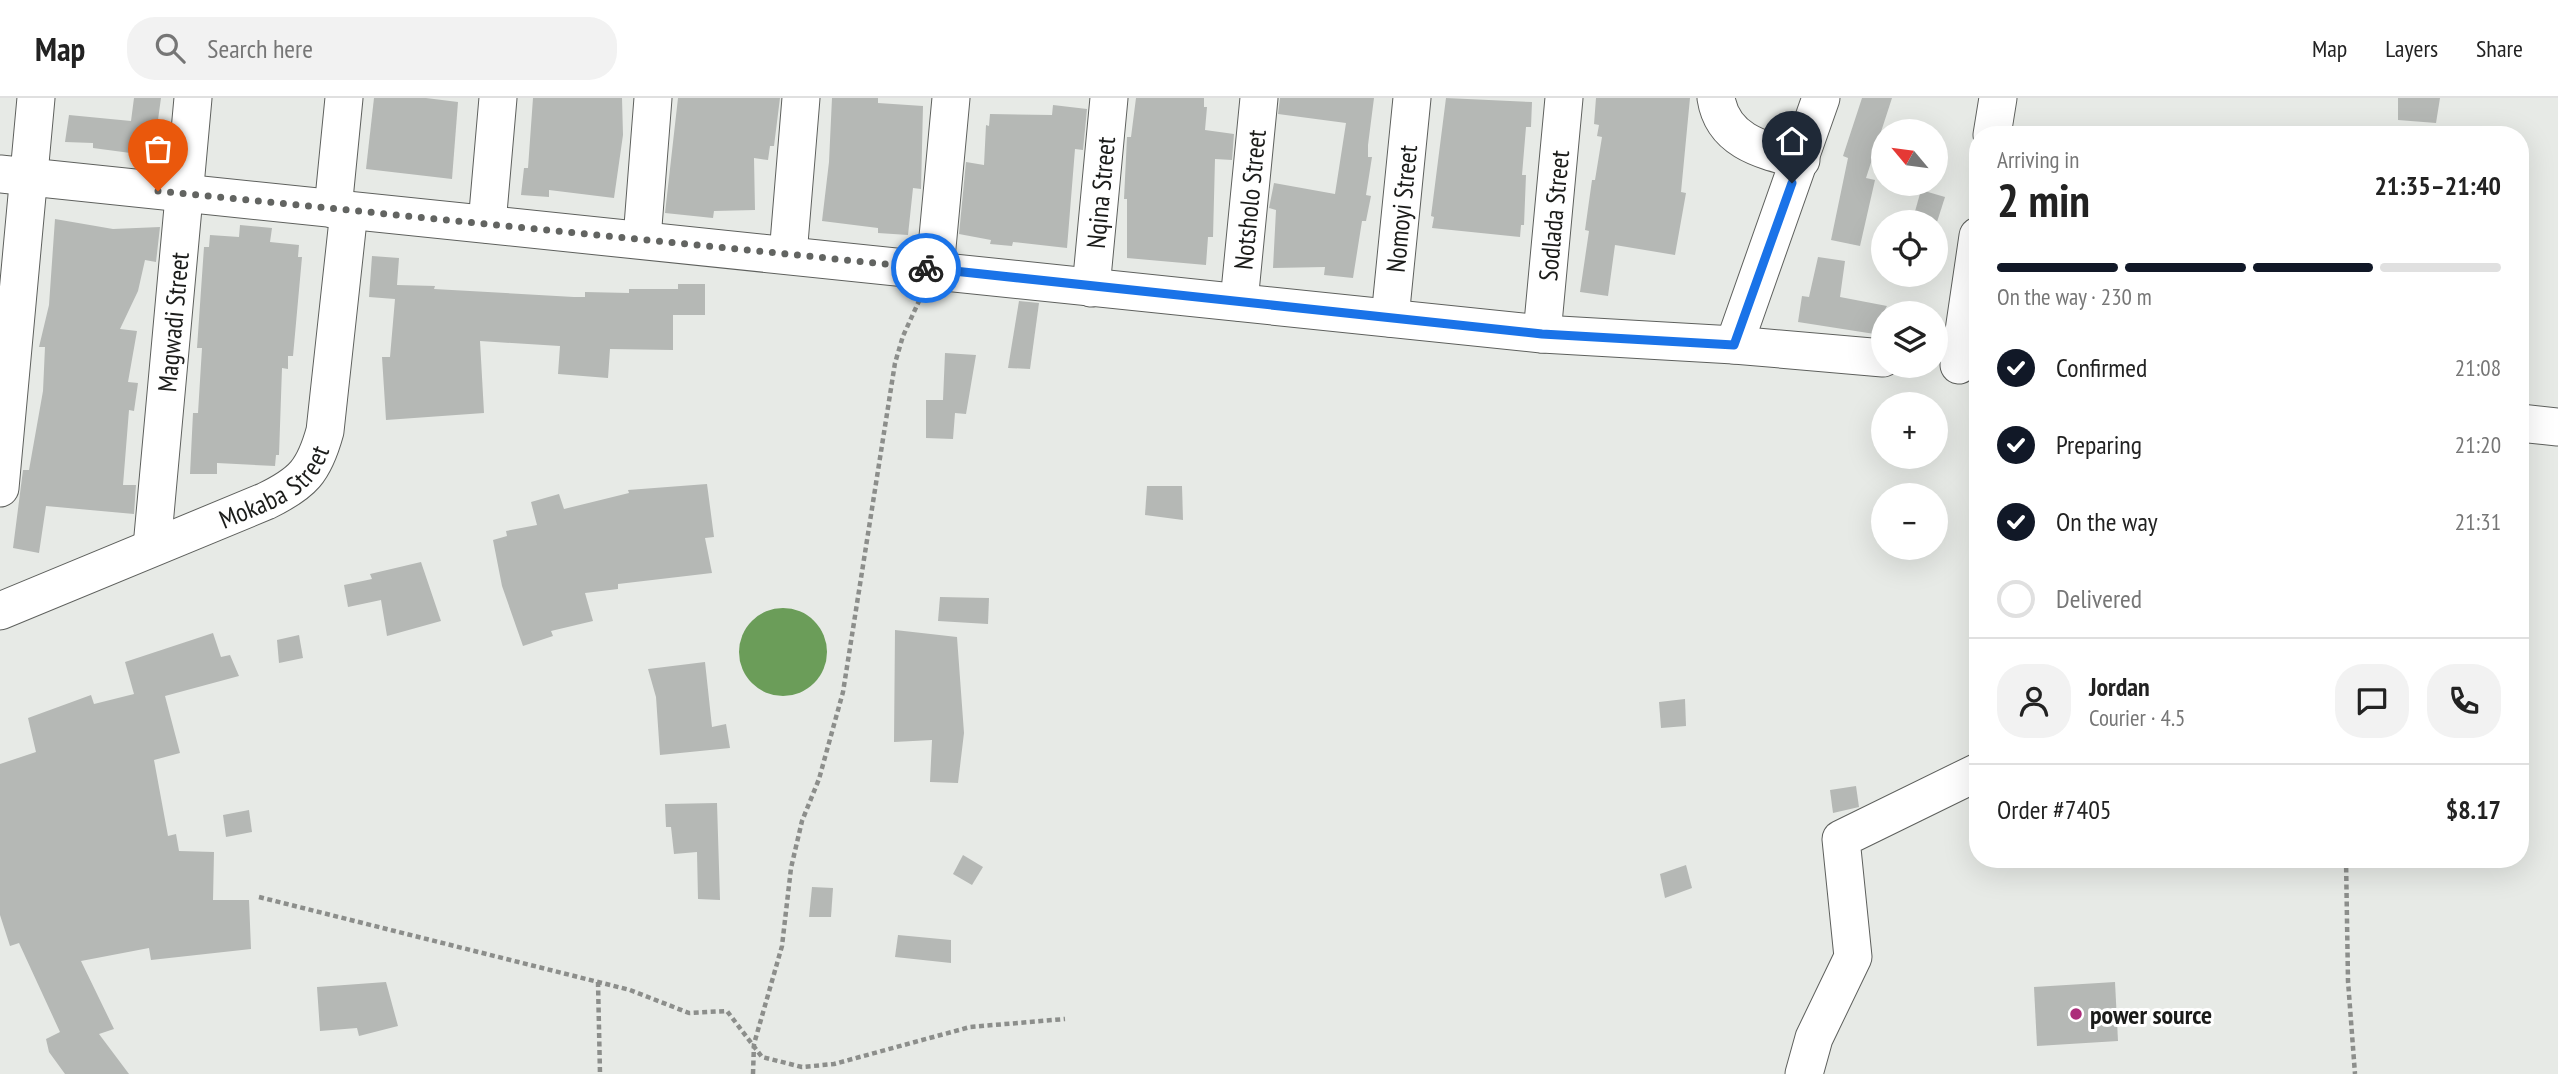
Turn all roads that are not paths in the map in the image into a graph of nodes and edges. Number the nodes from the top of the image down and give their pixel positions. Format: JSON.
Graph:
{"nodes":[{"id":1,"x":36,"y":98,"type":"edge"},
{"id":2,"x":193,"y":98,"type":"edge"},
{"id":3,"x":344,"y":98,"type":"edge"},
{"id":4,"x":498,"y":98,"type":"edge"},
{"id":5,"x":653,"y":98,"type":"edge"},
{"id":6,"x":801,"y":98,"type":"edge"},
{"id":7,"x":951,"y":98,"type":"edge"},
{"id":8,"x":1109,"y":98,"type":"edge"},
{"id":9,"x":1259,"y":98,"type":"edge"},
{"id":10,"x":1412,"y":98,"type":"edge"},
{"id":11,"x":1564,"y":98,"type":"edge"},
{"id":12,"x":1716,"y":98,"type":"edge"},
{"id":13,"x":1821,"y":98,"type":"edge"},
{"id":14,"x":1998,"y":98,"type":"edge"},
{"id":15,"x":1993,"y":126,"type":"edge"},
{"id":16,"x":1801,"y":160,"type":"junction"},
{"id":17,"x":14,"y":175,"type":"edge"},
{"id":18,"x":184,"y":193,"type":"junction"},
{"id":19,"x":341,"y":210,"type":"junction"},
{"id":20,"x":487,"y":224,"type":"junction"},
{"id":21,"x":642,"y":239,"type":"junction"},
{"id":22,"x":788,"y":255,"type":"junction"},
{"id":23,"x":935,"y":269,"type":"junction"},
{"id":24,"x":1091,"y":288,"type":"junction"},
{"id":25,"x":1969,"y":291,"type":"edge"},
{"id":26,"x":1239,"y":302,"type":"junction"},
{"id":27,"x":1390,"y":318,"type":"junction"},
{"id":28,"x":1542,"y":334,"type":"junction"},
{"id":29,"x":1734,"y":345,"type":"junction"},
{"id":30,"x":1871,"y":357,"type":"edge"},
{"id":31,"x":1957,"y":365,"type":"edge"},
{"id":32,"x":2529,"y":424,"type":"edge"},
{"id":33,"x":2558,"y":427,"type":"edge"},
{"id":34,"x":0,"y":488,"type":"edge"},
{"id":35,"x":152,"y":547,"type":"junction"},
{"id":36,"x":0,"y":611,"type":"edge"},
{"id":37,"x":1969,"y":776,"type":"edge"},
{"id":38,"x":1804,"y":1074,"type":"edge"}],
"edges":[{"from":1,"to":17,"type":"street"},
{"from":2,"to":18,"type":"street","name":"Magwadi Street"},
{"from":3,"to":19,"type":"street","name":"Mokaba Street"},
{"from":4,"to":20,"type":"street"},
{"from":5,"to":21,"type":"street"},
{"from":6,"to":22,"type":"street"},
{"from":7,"to":23,"type":"street"},
{"from":8,"to":24,"type":"street","name":"Nqina Street"},
{"from":9,"to":26,"type":"street","name":"Notsholo Street"},
{"from":10,"to":27,"type":"street","name":"Nomoyi Street"},
{"from":11,"to":28,"type":"street","name":"Sodlada Street"},
{"from":12,"to":16,"type":"street"},
{"from":13,"to":16,"type":"street"},
{"from":14,"to":15,"type":"street"},
{"from":16,"to":29,"type":"street"},
{"from":17,"to":18,"type":"street"},
{"from":17,"to":34,"type":"street"},
{"from":18,"to":19,"type":"street"},
{"from":18,"to":35,"type":"street","name":"Magwadi Street"},
{"from":19,"to":20,"type":"street"},
{"from":19,"to":35,"type":"street","name":"Mokaba Street"},
{"from":20,"to":21,"type":"street"},
{"from":21,"to":22,"type":"street"},
{"from":22,"to":23,"type":"street"},
{"from":23,"to":24,"type":"street"},
{"from":24,"to":26,"type":"street"},
{"from":25,"to":31,"type":"street"},
{"from":26,"to":27,"type":"street"},
{"from":27,"to":28,"type":"street"},
{"from":28,"to":29,"type":"street"},
{"from":29,"to":30,"type":"street"},
{"from":32,"to":33,"type":"street"},
{"from":35,"to":36,"type":"street","name":"Mokaba Street"},
{"from":37,"to":38,"type":"street"}]}
